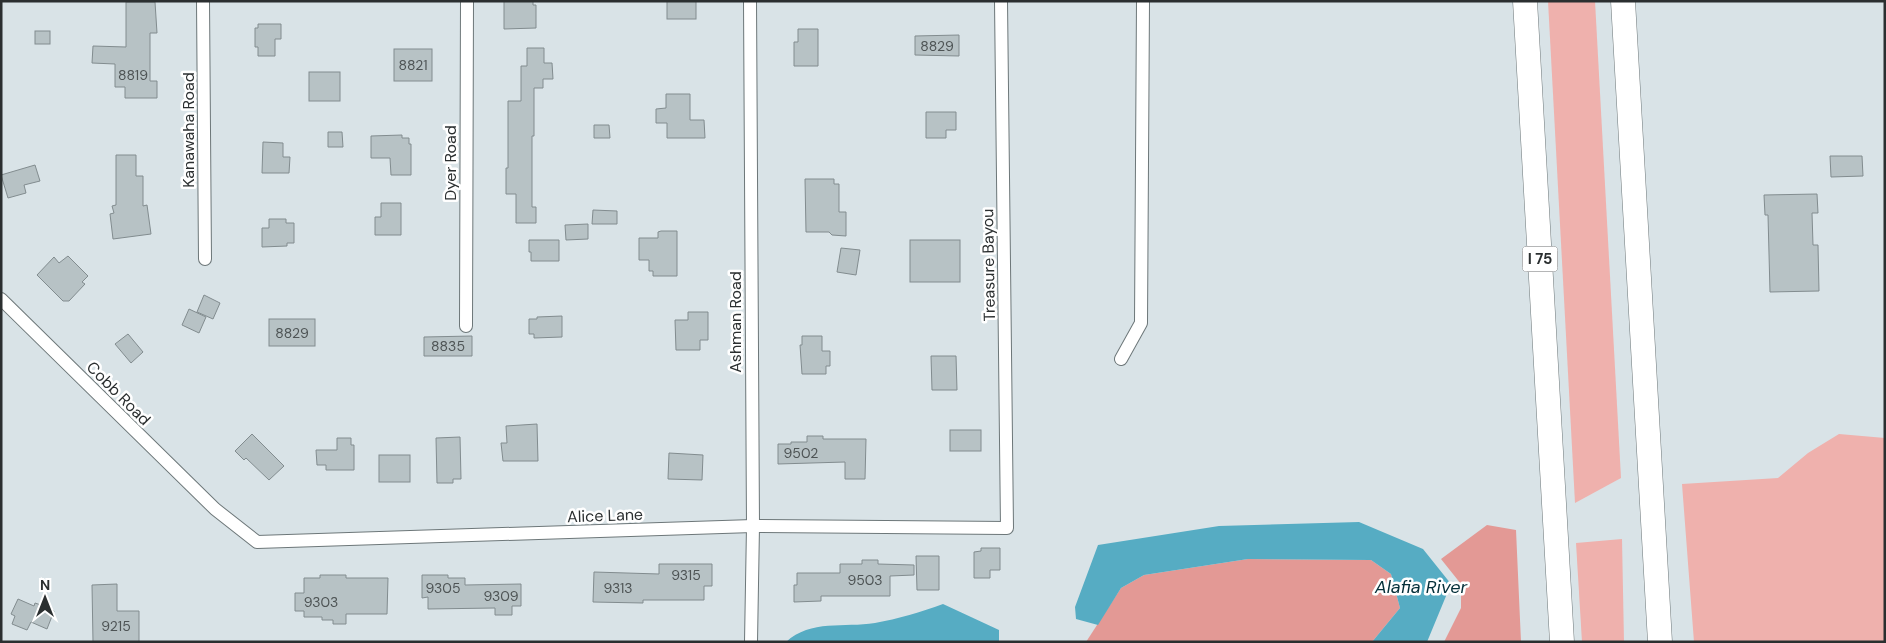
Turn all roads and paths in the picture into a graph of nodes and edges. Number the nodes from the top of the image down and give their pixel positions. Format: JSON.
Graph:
{"nodes":[{"id":1,"x":203,"y":1,"type":"edge"},
{"id":2,"x":467,"y":1,"type":"edge"},
{"id":3,"x":750,"y":1,"type":"edge"},
{"id":4,"x":1001,"y":1,"type":"edge"},
{"id":5,"x":1143,"y":1,"type":"edge"},
{"id":6,"x":1525,"y":1,"type":"edge"},
{"id":7,"x":1623,"y":1,"type":"edge"},
{"id":8,"x":205,"y":259,"type":"dead end"},
{"id":9,"x":1,"y":299,"type":"edge"},
{"id":10,"x":466,"y":326,"type":"dead end"},
{"id":11,"x":1121,"y":359,"type":"dead end"},
{"id":12,"x":215,"y":509,"type":"joint"},
{"id":13,"x":753,"y":526,"type":"junction"},
{"id":14,"x":1007,"y":528,"type":"joint"},
{"id":15,"x":751,"y":642,"type":"edge"},
{"id":16,"x":1562,"y":642,"type":"edge"},
{"id":17,"x":1660,"y":642,"type":"edge"}],
"edges":[{"from":1,"to":8,"type":"street","name":"Kanawaha Road"},
{"from":2,"to":10,"type":"street","name":"Dyer Road"},
{"from":3,"to":13,"type":"street","name":"Ashman Road"},
{"from":4,"to":14,"type":"street","name":"Treasure Bayou"},
{"from":5,"to":11,"type":"street"},
{"from":6,"to":16,"type":"highway","number":"I 75"},
{"from":7,"to":17,"type":"highway"},
{"from":9,"to":12,"type":"street","name":"Cobb Road"},
{"from":12,"to":13,"type":"street","name":"Alice Lane"},
{"from":13,"to":14,"type":"street","name":"Alice Lane"},
{"from":13,"to":15,"type":"street","name":"Ashman Road"}]}
